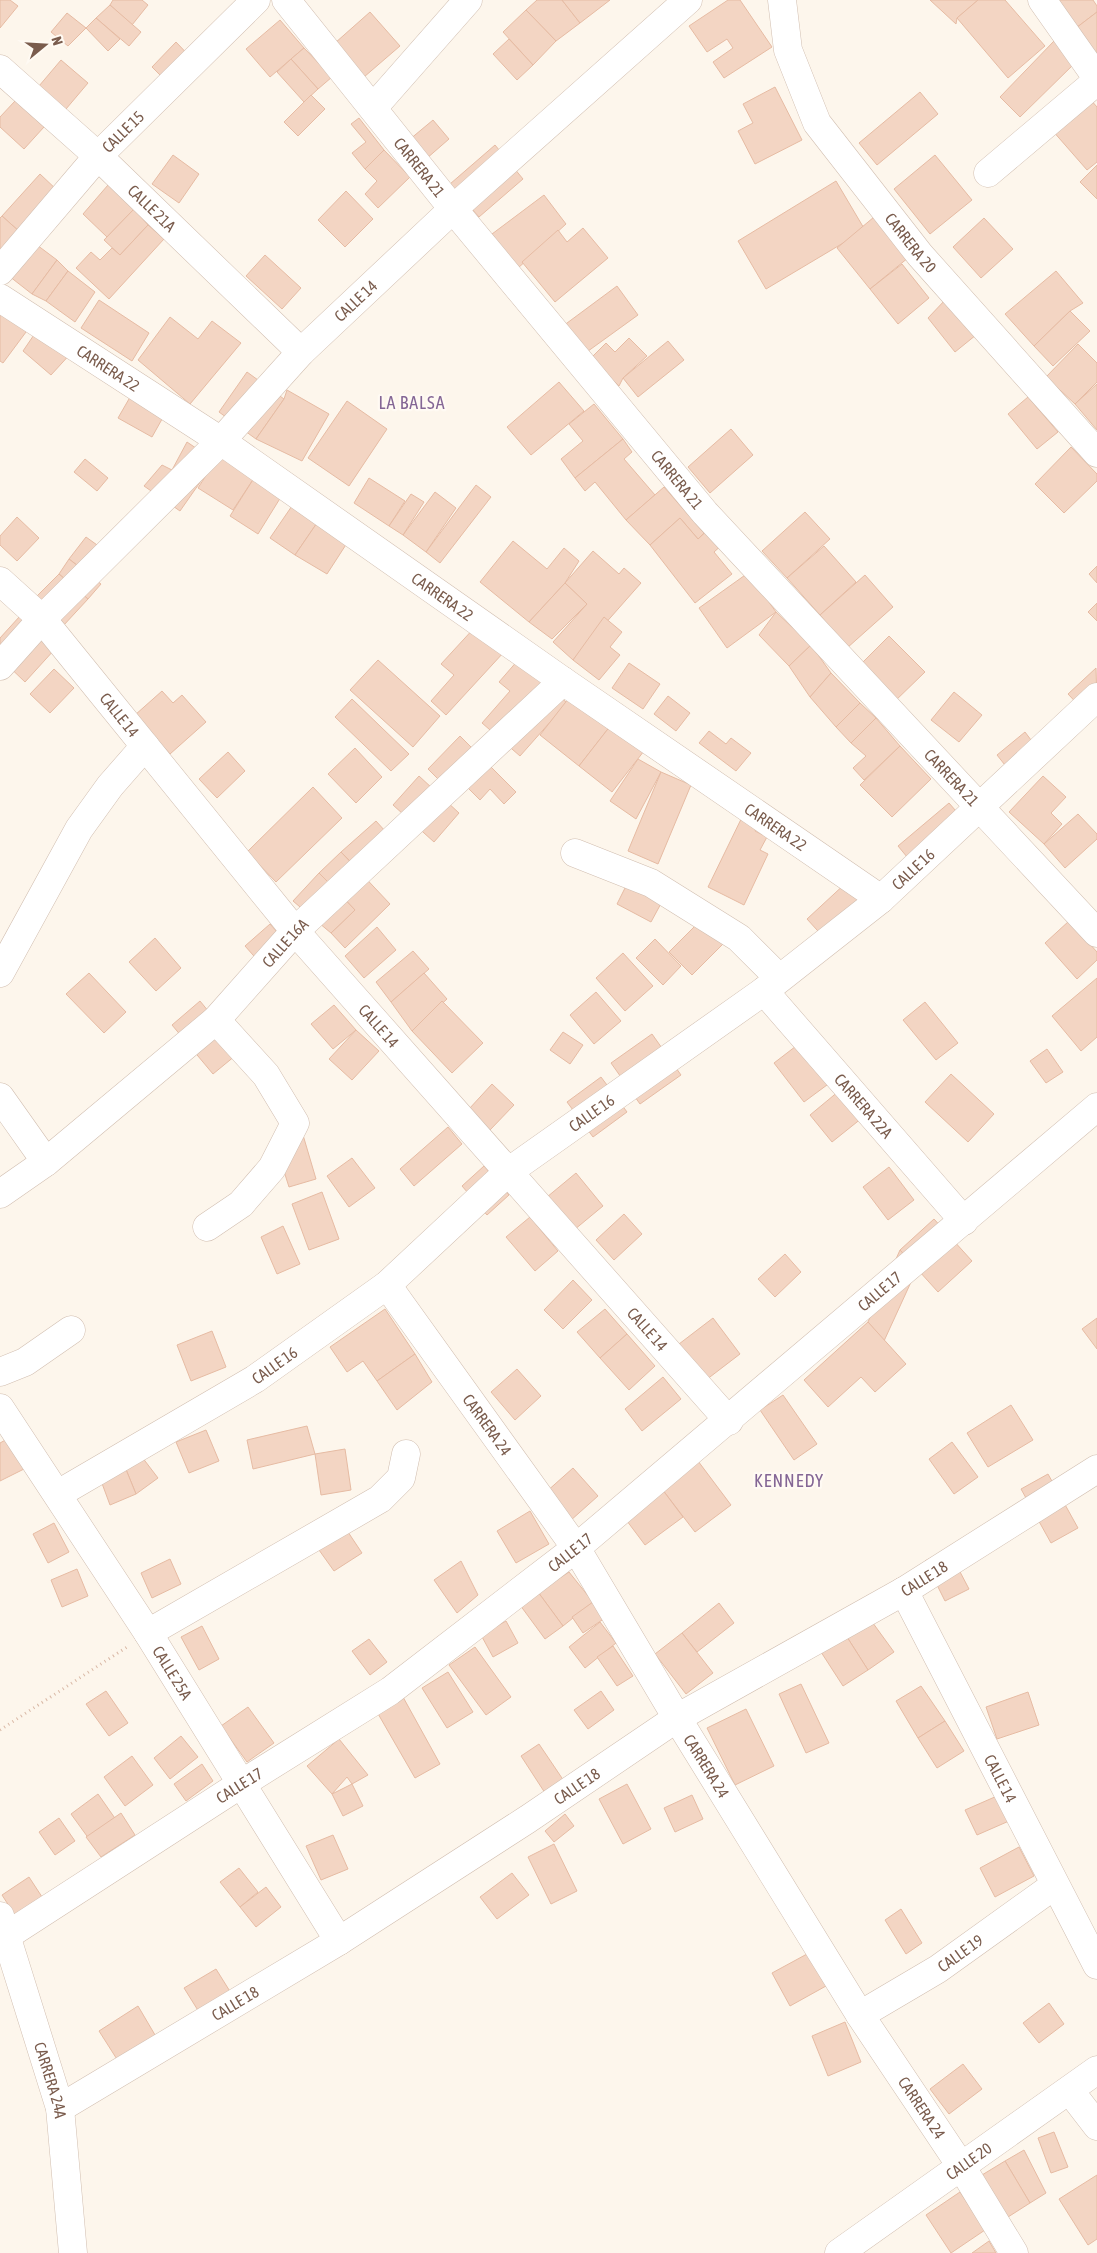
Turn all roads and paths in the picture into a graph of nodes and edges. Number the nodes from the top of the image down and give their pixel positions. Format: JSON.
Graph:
{"nodes":[{"id":1,"x":256,"y":0,"type":"edge"},
{"id":2,"x":286,"y":0,"type":"edge"},
{"id":3,"x":468,"y":0,"type":"edge"},
{"id":4,"x":688,"y":0,"type":"edge"},
{"id":5,"x":782,"y":0,"type":"edge"},
{"id":6,"x":1042,"y":0,"type":"edge"},
{"id":7,"x":0,"y":69,"type":"edge"},
{"id":8,"x":1097,"y":80,"type":"edge"},
{"id":9,"x":373,"y":108,"type":"junction"},
{"id":10,"x":98,"y":156,"type":"junction"},
{"id":11,"x":988,"y":173,"type":"dead end"},
{"id":12,"x":453,"y":209,"type":"junction"},
{"id":13,"x":0,"y":271,"type":"edge"},
{"id":14,"x":0,"y":298,"type":"edge"},
{"id":15,"x":302,"y":352,"type":"junction"},
{"id":16,"x":221,"y":441,"type":"junction"},
{"id":17,"x":1097,"y":453,"type":"edge"},
{"id":18,"x":0,"y":581,"type":"edge"},
{"id":19,"x":42,"y":620,"type":"junction"},
{"id":20,"x":0,"y":666,"type":"edge"},
{"id":21,"x":563,"y":681,"type":"junction"},
{"id":22,"x":1097,"y":697,"type":"edge"},
{"id":23,"x":145,"y":746,"type":"junction"},
{"id":24,"x":980,"y":806,"type":"junction"},
{"id":25,"x":575,"y":853,"type":"dead end"},
{"id":26,"x":881,"y":898,"type":"junction"},
{"id":27,"x":295,"y":931,"type":"junction"},
{"id":28,"x":1097,"y":933,"type":"edge"},
{"id":29,"x":0,"y":973,"type":"edge"},
{"id":30,"x":771,"y":985,"type":"junction"},
{"id":31,"x":216,"y":1020,"type":"junction"},
{"id":32,"x":0,"y":1098,"type":"edge"},
{"id":33,"x":1097,"y":1107,"type":"edge"},
{"id":34,"x":46,"y":1162,"type":"junction"},
{"id":35,"x":508,"y":1172,"type":"junction"},
{"id":36,"x":0,"y":1194,"type":"edge"},
{"id":37,"x":964,"y":1221,"type":"junction"},
{"id":38,"x":207,"y":1227,"type":"dead end"},
{"id":39,"x":387,"y":1285,"type":"junction"},
{"id":40,"x":70,"y":1330,"type":"dead end"},
{"id":41,"x":0,"y":1372,"type":"edge"},
{"id":42,"x":0,"y":1408,"type":"edge"},
{"id":43,"x":729,"y":1421,"type":"junction"},
{"id":44,"x":406,"y":1454,"type":"dead end"},
{"id":45,"x":1097,"y":1469,"type":"edge"},
{"id":46,"x":58,"y":1494,"type":"junction"},
{"id":47,"x":576,"y":1548,"type":"junction"},
{"id":48,"x":904,"y":1592,"type":"junction"},
{"id":49,"x":148,"y":1633,"type":"junction"},
{"id":50,"x":677,"y":1718,"type":"junction"},
{"id":51,"x":0,"y":1730,"type":"edge"},
{"id":52,"x":241,"y":1784,"type":"junction"},
{"id":53,"x":1054,"y":1885,"type":"junction"},
{"id":54,"x":3,"y":1931,"type":"edge"},
{"id":55,"x":339,"y":1941,"type":"junction"},
{"id":56,"x":1097,"y":1965,"type":"edge"},
{"id":57,"x":860,"y":2014,"type":"junction"},
{"id":58,"x":1097,"y":2070,"type":"edge"},
{"id":59,"x":1070,"y":2091,"type":"junction"},
{"id":60,"x":60,"y":2108,"type":"junction"},
{"id":61,"x":1097,"y":2126,"type":"edge"},
{"id":62,"x":961,"y":2166,"type":"junction"},
{"id":63,"x":73,"y":2253,"type":"edge"},
{"id":64,"x":839,"y":2253,"type":"edge"},
{"id":65,"x":1014,"y":2253,"type":"edge"}],
"edges":[{"from":1,"to":10,"type":"street","name":"CALLE 15"},
{"from":2,"to":9,"type":"street","name":"CARRERA 21"},
{"from":3,"to":9,"type":"street"},
{"from":4,"to":12,"type":"street","name":"CALLE 14"},
{"from":5,"to":17,"type":"street","name":"CARRERA 20"},
{"from":6,"to":8,"type":"street"},
{"from":7,"to":10,"type":"street","name":"CALLE 21A"},
{"from":8,"to":11,"type":"street"},
{"from":9,"to":12,"type":"street","name":"CARRERA 21"},
{"from":10,"to":13,"type":"street","name":"CALLE 15"},
{"from":10,"to":15,"type":"street","name":"CALLE 21A"},
{"from":12,"to":15,"type":"street","name":"CALLE 14"},
{"from":12,"to":24,"type":"street","name":"CARRERA 21"},
{"from":14,"to":16,"type":"street","name":"CARRERA 22"},
{"from":15,"to":16,"type":"street","name":"CALLE 14"},
{"from":16,"to":19,"type":"street","name":"CALLE 14"},
{"from":16,"to":21,"type":"street","name":"CARRERA 22"},
{"from":18,"to":19,"type":"street","name":"CALLE 14"},
{"from":19,"to":20,"type":"street","name":"CALLE 14"},
{"from":19,"to":23,"type":"street","name":"CALLE 14"},
{"from":21,"to":26,"type":"street","name":"CARRERA 22"},
{"from":21,"to":27,"type":"street","name":"CALLE 16A"},
{"from":22,"to":24,"type":"street","name":"CALLE 16"},
{"from":23,"to":27,"type":"street","name":"CALLE 14"},
{"from":23,"to":29,"type":"street"},
{"from":24,"to":26,"type":"street","name":"CALLE 16"},
{"from":24,"to":28,"type":"street","name":"CARRERA 21"},
{"from":25,"to":30,"type":"street","name":"CARRERA 22A"},
{"from":26,"to":30,"type":"street","name":"CALLE 16"},
{"from":27,"to":31,"type":"street","name":"CALLE 16A"},
{"from":27,"to":35,"type":"street","name":"CALLE 14"},
{"from":30,"to":35,"type":"street","name":"CALLE 16"},
{"from":30,"to":37,"type":"street","name":"CARRERA 22A"},
{"from":31,"to":34,"type":"street","name":"CALLE 16A"},
{"from":31,"to":38,"type":"street"},
{"from":32,"to":34,"type":"street"},
{"from":33,"to":37,"type":"street","name":"CALLE 17"},
{"from":34,"to":36,"type":"street","name":"CALLE 16A"},
{"from":35,"to":39,"type":"street","name":"CALLE 16"},
{"from":35,"to":43,"type":"street","name":"CALLE 14"},
{"from":37,"to":43,"type":"street","name":"CALLE 17"},
{"from":39,"to":46,"type":"street","name":"CALLE 16"},
{"from":39,"to":47,"type":"street","name":"CARRERA 24"},
{"from":40,"to":41,"type":"street"},
{"from":42,"to":46,"type":"street","name":"CALLE 25A"},
{"from":43,"to":47,"type":"street","name":"CALLE 17"},
{"from":44,"to":49,"type":"street"},
{"from":45,"to":48,"type":"street","name":"CALLE 18"},
{"from":46,"to":49,"type":"street","name":"CALLE 25A"},
{"from":47,"to":50,"type":"street","name":"CARRERA 24"},
{"from":47,"to":52,"type":"street","name":"CALLE 17"},
{"from":48,"to":50,"type":"street","name":"CALLE 18"},
{"from":48,"to":53,"type":"street","name":"CALLE 14"},
{"from":49,"to":51,"type":"path"},
{"from":49,"to":52,"type":"street","name":"CALLE 25A"},
{"from":50,"to":55,"type":"street","name":"CALLE 18"},
{"from":50,"to":57,"type":"street","name":"CARRERA 24"},
{"from":52,"to":54,"type":"street","name":"CALLE 17"},
{"from":52,"to":55,"type":"street","name":"CALLE 25A"},
{"from":53,"to":56,"type":"street","name":"CALLE 14"},
{"from":53,"to":57,"type":"street","name":"CALLE 19"},
{"from":54,"to":60,"type":"street","name":"CARRERA 24A"},
{"from":55,"to":60,"type":"street","name":"CALLE 18"},
{"from":57,"to":62,"type":"street","name":"CARRERA 24"},
{"from":58,"to":59,"type":"street","name":"CALLE 20"},
{"from":59,"to":61,"type":"street"},
{"from":59,"to":62,"type":"street","name":"CALLE 20"},
{"from":60,"to":63,"type":"street","name":"CARRERA 24A"},
{"from":62,"to":64,"type":"street","name":"CALLE 20"},
{"from":62,"to":65,"type":"street","name":"CARRERA 24"}]}
